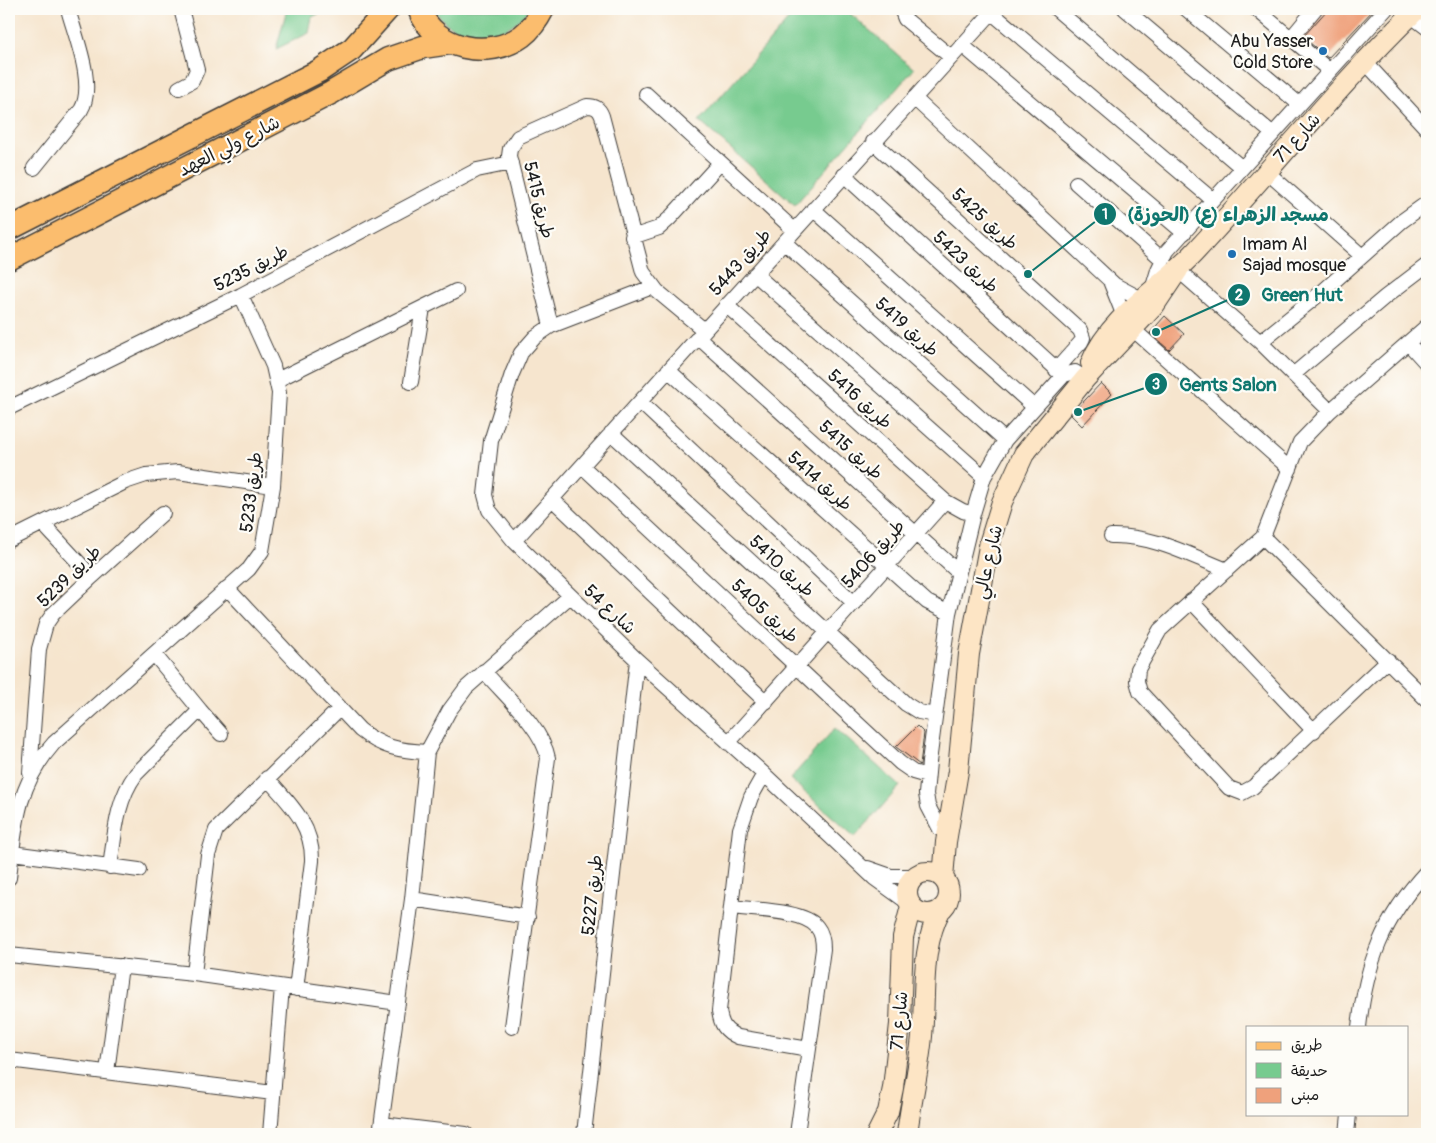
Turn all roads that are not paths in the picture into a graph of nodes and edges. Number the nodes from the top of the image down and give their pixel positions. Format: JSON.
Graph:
{"nodes":[{"id":1,"x":68,"y":9,"type":"edge"},
{"id":2,"x":181,"y":9,"type":"edge"},
{"id":3,"x":388,"y":9,"type":"edge"},
{"id":4,"x":419,"y":9,"type":"edge"},
{"id":5,"x":543,"y":9,"type":"edge"},
{"id":6,"x":902,"y":9,"type":"edge"},
{"id":7,"x":1056,"y":9,"type":"edge"},
{"id":8,"x":1125,"y":9,"type":"edge"},
{"id":9,"x":1186,"y":9,"type":"edge"},
{"id":10,"x":1256,"y":9,"type":"edge"},
{"id":11,"x":1315,"y":9,"type":"edge"},
{"id":12,"x":1386,"y":9,"type":"edge"},
{"id":13,"x":994,"y":11,"type":"edge"},
{"id":14,"x":1410,"y":11,"type":"edge"},
{"id":15,"x":1427,"y":28,"type":"edge"},
{"id":16,"x":1291,"y":38,"type":"junction"},
{"id":17,"x":451,"y":43,"type":"junction"},
{"id":18,"x":962,"y":45,"type":"junction"},
{"id":19,"x":951,"y":57,"type":"junction"},
{"id":20,"x":1366,"y":63,"type":"junction"},
{"id":21,"x":1330,"y":71,"type":"junction"},
{"id":22,"x":179,"y":88,"type":"dead end"},
{"id":23,"x":646,"y":94,"type":"dead end"},
{"id":24,"x":914,"y":98,"type":"junction"},
{"id":25,"x":1299,"y":104,"type":"junction"},
{"id":26,"x":1427,"y":129,"type":"edge"},
{"id":27,"x":1272,"y":134,"type":"junction"},
{"id":28,"x":873,"y":142,"type":"junction"},
{"id":29,"x":720,"y":162,"type":"junction"},
{"id":30,"x":511,"y":163,"type":"junction"},
{"id":31,"x":34,"y":168,"type":"dead end"},
{"id":32,"x":1242,"y":168,"type":"junction"},
{"id":33,"x":1267,"y":172,"type":"junction"},
{"id":34,"x":844,"y":175,"type":"junction"},
{"id":35,"x":1076,"y":183,"type":"dead end"},
{"id":36,"x":1213,"y":200,"type":"junction"},
{"id":37,"x":1427,"y":203,"type":"edge"},
{"id":38,"x":813,"y":209,"type":"junction"},
{"id":39,"x":9,"y":229,"type":"edge"},
{"id":40,"x":794,"y":230,"type":"junction"},
{"id":41,"x":1186,"y":230,"type":"junction"},
{"id":42,"x":632,"y":237,"type":"junction"},
{"id":43,"x":784,"y":242,"type":"junction"},
{"id":44,"x":1196,"y":251,"type":"junction"},
{"id":45,"x":1362,"y":256,"type":"junction"},
{"id":46,"x":9,"y":259,"type":"edge"},
{"id":47,"x":1170,"y":265,"type":"junction"},
{"id":48,"x":1427,"y":265,"type":"edge"},
{"id":49,"x":755,"y":274,"type":"junction"},
{"id":50,"x":1110,"y":280,"type":"junction"},
{"id":51,"x":652,"y":287,"type":"junction"},
{"id":52,"x":456,"y":291,"type":"dead end"},
{"id":53,"x":241,"y":295,"type":"junction"},
{"id":54,"x":1148,"y":300,"type":"junction"},
{"id":55,"x":726,"y":305,"type":"junction"},
{"id":56,"x":423,"y":308,"type":"junction"},
{"id":57,"x":1128,"y":322,"type":"junction"},
{"id":58,"x":551,"y":326,"type":"junction"},
{"id":59,"x":1427,"y":326,"type":"edge"},
{"id":60,"x":701,"y":333,"type":"junction"},
{"id":61,"x":1260,"y":342,"type":"junction"},
{"id":62,"x":1408,"y":343,"type":"junction"},
{"id":63,"x":1427,"y":364,"type":"edge"},
{"id":64,"x":668,"y":370,"type":"junction"},
{"id":65,"x":1060,"y":372,"type":"junction"},
{"id":66,"x":1294,"y":374,"type":"junction"},
{"id":67,"x":1085,"y":379,"type":"junction"},
{"id":68,"x":277,"y":380,"type":"junction"},
{"id":69,"x":411,"y":382,"type":"dead end"},
{"id":70,"x":640,"y":402,"type":"junction"},
{"id":71,"x":1033,"y":406,"type":"junction"},
{"id":72,"x":9,"y":408,"type":"edge"},
{"id":73,"x":1330,"y":411,"type":"junction"},
{"id":74,"x":611,"y":433,"type":"junction"},
{"id":75,"x":1005,"y":440,"type":"junction"},
{"id":76,"x":582,"y":466,"type":"junction"},
{"id":77,"x":1290,"y":469,"type":"junction"},
{"id":78,"x":984,"y":477,"type":"junction"},
{"id":79,"x":272,"y":486,"type":"junction"},
{"id":80,"x":552,"y":499,"type":"junction"},
{"id":81,"x":945,"y":501,"type":"junction"},
{"id":82,"x":163,"y":513,"type":"dead end"},
{"id":83,"x":973,"y":514,"type":"junction"},
{"id":84,"x":43,"y":524,"type":"junction"},
{"id":85,"x":916,"y":534,"type":"junction"},
{"id":86,"x":1111,"y":536,"type":"dead end"},
{"id":87,"x":1264,"y":537,"type":"junction"},
{"id":88,"x":9,"y":540,"type":"edge"},
{"id":89,"x":514,"y":542,"type":"junction"},
{"id":90,"x":887,"y":566,"type":"junction"},
{"id":91,"x":1227,"y":570,"type":"junction"},
{"id":92,"x":958,"y":572,"type":"junction"},
{"id":93,"x":92,"y":577,"type":"junction"},
{"id":94,"x":227,"y":588,"type":"junction"},
{"id":95,"x":569,"y":597,"type":"junction"},
{"id":96,"x":1191,"y":601,"type":"junction"},
{"id":97,"x":854,"y":603,"type":"junction"},
{"id":98,"x":949,"y":614,"type":"junction"},
{"id":99,"x":827,"y":633,"type":"junction"},
{"id":100,"x":154,"y":654,"type":"junction"},
{"id":101,"x":637,"y":660,"type":"junction"},
{"id":102,"x":1388,"y":660,"type":"junction"},
{"id":103,"x":798,"y":667,"type":"junction"},
{"id":104,"x":484,"y":671,"type":"junction"},
{"id":105,"x":1427,"y":700,"type":"edge"},
{"id":106,"x":766,"y":702,"type":"junction"},
{"id":107,"x":339,"y":709,"type":"junction"},
{"id":108,"x":200,"y":710,"type":"junction"},
{"id":109,"x":935,"y":715,"type":"junction"},
{"id":110,"x":1314,"y":731,"type":"junction"},
{"id":111,"x":221,"y":734,"type":"dead end"},
{"id":112,"x":728,"y":743,"type":"junction"},
{"id":113,"x":427,"y":752,"type":"junction"},
{"id":114,"x":958,"y":770,"type":"junction"},
{"id":115,"x":30,"y":774,"type":"junction"},
{"id":116,"x":764,"y":774,"type":"junction"},
{"id":117,"x":928,"y":776,"type":"junction"},
{"id":118,"x":267,"y":778,"type":"junction"},
{"id":119,"x":940,"y":829,"type":"junction"},
{"id":120,"x":12,"y":853,"type":"junction"},
{"id":121,"x":110,"y":866,"type":"junction"},
{"id":122,"x":862,"y":866,"type":"junction"},
{"id":123,"x":139,"y":870,"type":"dead end"},
{"id":124,"x":1427,"y":871,"type":"edge"},
{"id":125,"x":918,"y":874,"type":"junction"},
{"id":126,"x":9,"y":878,"type":"edge"},
{"id":127,"x":943,"y":878,"type":"junction"},
{"id":128,"x":412,"y":899,"type":"junction"},
{"id":129,"x":911,"y":905,"type":"junction"},
{"id":130,"x":732,"y":907,"type":"junction"},
{"id":131,"x":941,"y":909,"type":"junction"},
{"id":132,"x":528,"y":917,"type":"junction"},
{"id":133,"x":9,"y":955,"type":"edge"},
{"id":134,"x":120,"y":966,"type":"junction"},
{"id":135,"x":194,"y":974,"type":"junction"},
{"id":136,"x":289,"y":988,"type":"junction"},
{"id":137,"x":398,"y":1003,"type":"junction"},
{"id":138,"x":1359,"y":1026,"type":"edge"},
{"id":139,"x":512,"y":1027,"type":"dead end"},
{"id":140,"x":809,"y":1049,"type":"junction"},
{"id":141,"x":9,"y":1060,"type":"edge"},
{"id":142,"x":107,"y":1072,"type":"junction"},
{"id":143,"x":273,"y":1093,"type":"junction"},
{"id":144,"x":1349,"y":1116,"type":"edge"},
{"id":145,"x":381,"y":1129,"type":"edge"},
{"id":146,"x":270,"y":1134,"type":"edge"},
{"id":147,"x":466,"y":1134,"type":"edge"},
{"id":148,"x":584,"y":1134,"type":"edge"},
{"id":149,"x":797,"y":1134,"type":"edge"},
{"id":150,"x":877,"y":1134,"type":"edge"},
{"id":151,"x":907,"y":1134,"type":"edge"},
{"id":152,"x":1347,"y":1134,"type":"edge"}],
"edges":[{"from":1,"to":31,"type":"street"},
{"from":2,"to":22,"type":"street"},
{"from":3,"to":39,"type":"main road","name":"شارع ولي العهد"},
{"from":4,"to":17,"type":"main road"},
{"from":5,"to":17,"type":"main road"},
{"from":6,"to":19,"type":"street"},
{"from":7,"to":32,"type":"street"},
{"from":8,"to":27,"type":"street"},
{"from":9,"to":25,"type":"street"},
{"from":10,"to":16,"type":"street"},
{"from":11,"to":16,"type":"street"},
{"from":12,"to":21,"type":"street"},
{"from":13,"to":18,"type":"street","name":"طريق 5443"},
{"from":13,"to":36,"type":"street"},
{"from":14,"to":15,"type":"street"},
{"from":14,"to":20,"type":"street","name":"شارع 71"},
{"from":16,"to":21,"type":"street"},
{"from":17,"to":46,"type":"main road","name":"شارع ولي العهد"},
{"from":18,"to":19,"type":"street","name":"طريق 5443"},
{"from":18,"to":41,"type":"street"},
{"from":19,"to":24,"type":"street","name":"طريق 5443"},
{"from":20,"to":26,"type":"street"},
{"from":20,"to":33,"type":"street","name":"شارع 71"},
{"from":21,"to":25,"type":"street"},
{"from":23,"to":29,"type":"street"},
{"from":24,"to":28,"type":"street","name":"طريق 5443"},
{"from":24,"to":50,"type":"street"},
{"from":25,"to":27,"type":"street"},
{"from":27,"to":32,"type":"street"},
{"from":28,"to":34,"type":"street","name":"طريق 5443"},
{"from":28,"to":65,"type":"street","name":"طريق 5425"},
{"from":29,"to":40,"type":"street"},
{"from":29,"to":42,"type":"street"},
{"from":30,"to":42,"type":"street","name":"طريق 5415"},
{"from":30,"to":53,"type":"street","name":"طريق 5235"},
{"from":30,"to":58,"type":"street","name":"طريق 5415"},
{"from":32,"to":36,"type":"street"},
{"from":33,"to":44,"type":"street","name":"شارع 71"},
{"from":33,"to":45,"type":"street"},
{"from":34,"to":38,"type":"street","name":"طريق 5443"},
{"from":34,"to":65,"type":"street","name":"طريق 5423"},
{"from":35,"to":47,"type":"street"},
{"from":36,"to":41,"type":"street"},
{"from":37,"to":45,"type":"street"},
{"from":38,"to":40,"type":"street","name":"طريق 5443"},
{"from":38,"to":71,"type":"street"},
{"from":40,"to":43,"type":"street","name":"طريق 5443"},
{"from":41,"to":44,"type":"street"},
{"from":41,"to":47,"type":"street"},
{"from":42,"to":51,"type":"street","name":"طريق 5415"},
{"from":43,"to":49,"type":"street","name":"طريق 5443"},
{"from":43,"to":75,"type":"street","name":"طريق 5419"},
{"from":44,"to":47,"type":"street","name":"شارع 71"},
{"from":45,"to":61,"type":"street"},
{"from":47,"to":54,"type":"street","name":"شارع عالي"},
{"from":47,"to":61,"type":"street"},
{"from":48,"to":66,"type":"street"},
{"from":49,"to":55,"type":"street","name":"طريق 5443"},
{"from":49,"to":78,"type":"street"},
{"from":50,"to":54,"type":"street"},
{"from":50,"to":57,"type":"street"},
{"from":51,"to":58,"type":"street"},
{"from":51,"to":60,"type":"street","name":"طريق 5415"},
{"from":52,"to":56,"type":"street"},
{"from":53,"to":68,"type":"street","name":"طريق 5233"},
{"from":53,"to":72,"type":"street","name":"طريق 5235"},
{"from":54,"to":57,"type":"street","name":"شارع عالي"},
{"from":55,"to":60,"type":"street","name":"طريق 5443"},
{"from":55,"to":81,"type":"street","name":"طريق 5416"},
{"from":56,"to":68,"type":"street"},
{"from":56,"to":69,"type":"street"},
{"from":57,"to":67,"type":"street","name":"شارع عالي"},
{"from":57,"to":77,"type":"street"},
{"from":58,"to":89,"type":"street","name":"شارع 54"},
{"from":59,"to":62,"type":"street"},
{"from":60,"to":64,"type":"street","name":"طريق 5443"},
{"from":60,"to":85,"type":"street","name":"طريق 5415"},
{"from":61,"to":66,"type":"street"},
{"from":62,"to":63,"type":"street"},
{"from":62,"to":73,"type":"street"},
{"from":64,"to":70,"type":"street","name":"طريق 5443"},
{"from":64,"to":90,"type":"street","name":"طريق 5414"},
{"from":65,"to":67,"type":"street"},
{"from":65,"to":71,"type":"street"},
{"from":66,"to":73,"type":"street"},
{"from":67,"to":114,"type":"street","name":"شارع عالي"},
{"from":68,"to":79,"type":"street","name":"طريق 5233"},
{"from":70,"to":74,"type":"street","name":"طريق 5443"},
{"from":70,"to":97,"type":"street"},
{"from":71,"to":75,"type":"street"},
{"from":73,"to":77,"type":"street"},
{"from":74,"to":76,"type":"street","name":"طريق 5443"},
{"from":74,"to":99,"type":"street","name":"طريق 5410"},
{"from":75,"to":78,"type":"street"},
{"from":76,"to":80,"type":"street","name":"طريق 5443"},
{"from":76,"to":103,"type":"street","name":"طريق 5405"},
{"from":77,"to":87,"type":"street"},
{"from":78,"to":83,"type":"street"},
{"from":79,"to":84,"type":"street"},
{"from":79,"to":94,"type":"street","name":"طريق 5233"},
{"from":80,"to":89,"type":"street","name":"طريق 5443"},
{"from":80,"to":106,"type":"street"},
{"from":81,"to":83,"type":"street","name":"طريق 5416"},
{"from":81,"to":85,"type":"street","name":"طريق 5406"},
{"from":82,"to":93,"type":"street","name":"طريق 5239"},
{"from":83,"to":92,"type":"street"},
{"from":84,"to":88,"type":"street"},
{"from":84,"to":93,"type":"street"},
{"from":85,"to":90,"type":"street","name":"طريق 5406"},
{"from":85,"to":92,"type":"street","name":"طريق 5415"},
{"from":86,"to":91,"type":"street"},
{"from":87,"to":91,"type":"street"},
{"from":87,"to":102,"type":"street"},
{"from":89,"to":95,"type":"street","name":"شارع 54"},
{"from":90,"to":97,"type":"street","name":"طريق 5406"},
{"from":90,"to":98,"type":"street","name":"طريق 5414"},
{"from":91,"to":96,"type":"street"},
{"from":92,"to":98,"type":"street"},
{"from":93,"to":115,"type":"street","name":"طريق 5239"},
{"from":94,"to":100,"type":"street","name":"طريق 5233"},
{"from":94,"to":107,"type":"street"},
{"from":95,"to":101,"type":"street","name":"شارع 54"},
{"from":95,"to":104,"type":"street"},
{"from":96,"to":110,"type":"street"},
{"from":96,"to":110,"type":"street"},
{"from":97,"to":99,"type":"street","name":"طريق 5406"},
{"from":98,"to":109,"type":"street"},
{"from":99,"to":103,"type":"street","name":"طريق 5406"},
{"from":99,"to":109,"type":"street","name":"طريق 5410"},
{"from":100,"to":108,"type":"street"},
{"from":100,"to":115,"type":"street","name":"طريق 5233"},
{"from":101,"to":112,"type":"street","name":"شارع 54"},
{"from":101,"to":148,"type":"street","name":"طريق 5227"},
{"from":102,"to":105,"type":"street"},
{"from":102,"to":110,"type":"street"},
{"from":103,"to":106,"type":"street","name":"طريق 5406"},
{"from":103,"to":117,"type":"street","name":"طريق 5405"},
{"from":104,"to":113,"type":"street"},
{"from":104,"to":132,"type":"street"},
{"from":106,"to":112,"type":"street","name":"طريق 5406"},
{"from":107,"to":113,"type":"street"},
{"from":107,"to":118,"type":"street"},
{"from":108,"to":111,"type":"street"},
{"from":108,"to":121,"type":"street"},
{"from":109,"to":117,"type":"street"},
{"from":112,"to":116,"type":"street","name":"شارع 54"},
{"from":113,"to":128,"type":"street"},
{"from":114,"to":119,"type":"street","name":"شارع عالي"},
{"from":114,"to":127,"type":"street","name":"شارع عالي"},
{"from":115,"to":120,"type":"street","name":"طريق 5233"},
{"from":116,"to":122,"type":"street","name":"شارع 54"},
{"from":116,"to":130,"type":"street"},
{"from":117,"to":119,"type":"street"},
{"from":118,"to":135,"type":"street"},
{"from":118,"to":136,"type":"street"},
{"from":119,"to":125,"type":"street","name":"شارع عالي"},
{"from":120,"to":121,"type":"street"},
{"from":120,"to":126,"type":"street","name":"طريق 5233"},
{"from":121,"to":123,"type":"street"},
{"from":122,"to":125,"type":"street","name":"شارع 54"},
{"from":122,"to":129,"type":"street","name":"شارع 54"},
{"from":124,"to":138,"type":"street"},
{"from":125,"to":127,"type":"street"},
{"from":125,"to":129,"type":"street"},
{"from":127,"to":131,"type":"street"},
{"from":128,"to":132,"type":"street"},
{"from":128,"to":137,"type":"street"},
{"from":129,"to":131,"type":"street"},
{"from":129,"to":150,"type":"street","name":"شارع 71"},
{"from":130,"to":140,"type":"street"},
{"from":130,"to":140,"type":"street"},
{"from":131,"to":151,"type":"street","name":"شارع 71"},
{"from":132,"to":139,"type":"street"},
{"from":133,"to":134,"type":"street"},
{"from":134,"to":135,"type":"street"},
{"from":134,"to":142,"type":"street"},
{"from":135,"to":136,"type":"street"},
{"from":136,"to":137,"type":"street"},
{"from":136,"to":143,"type":"street"},
{"from":137,"to":145,"type":"street"},
{"from":140,"to":149,"type":"street"},
{"from":141,"to":142,"type":"street"},
{"from":142,"to":143,"type":"street"},
{"from":143,"to":146,"type":"street"},
{"from":144,"to":152,"type":"street"},
{"from":145,"to":147,"type":"street"}]}
